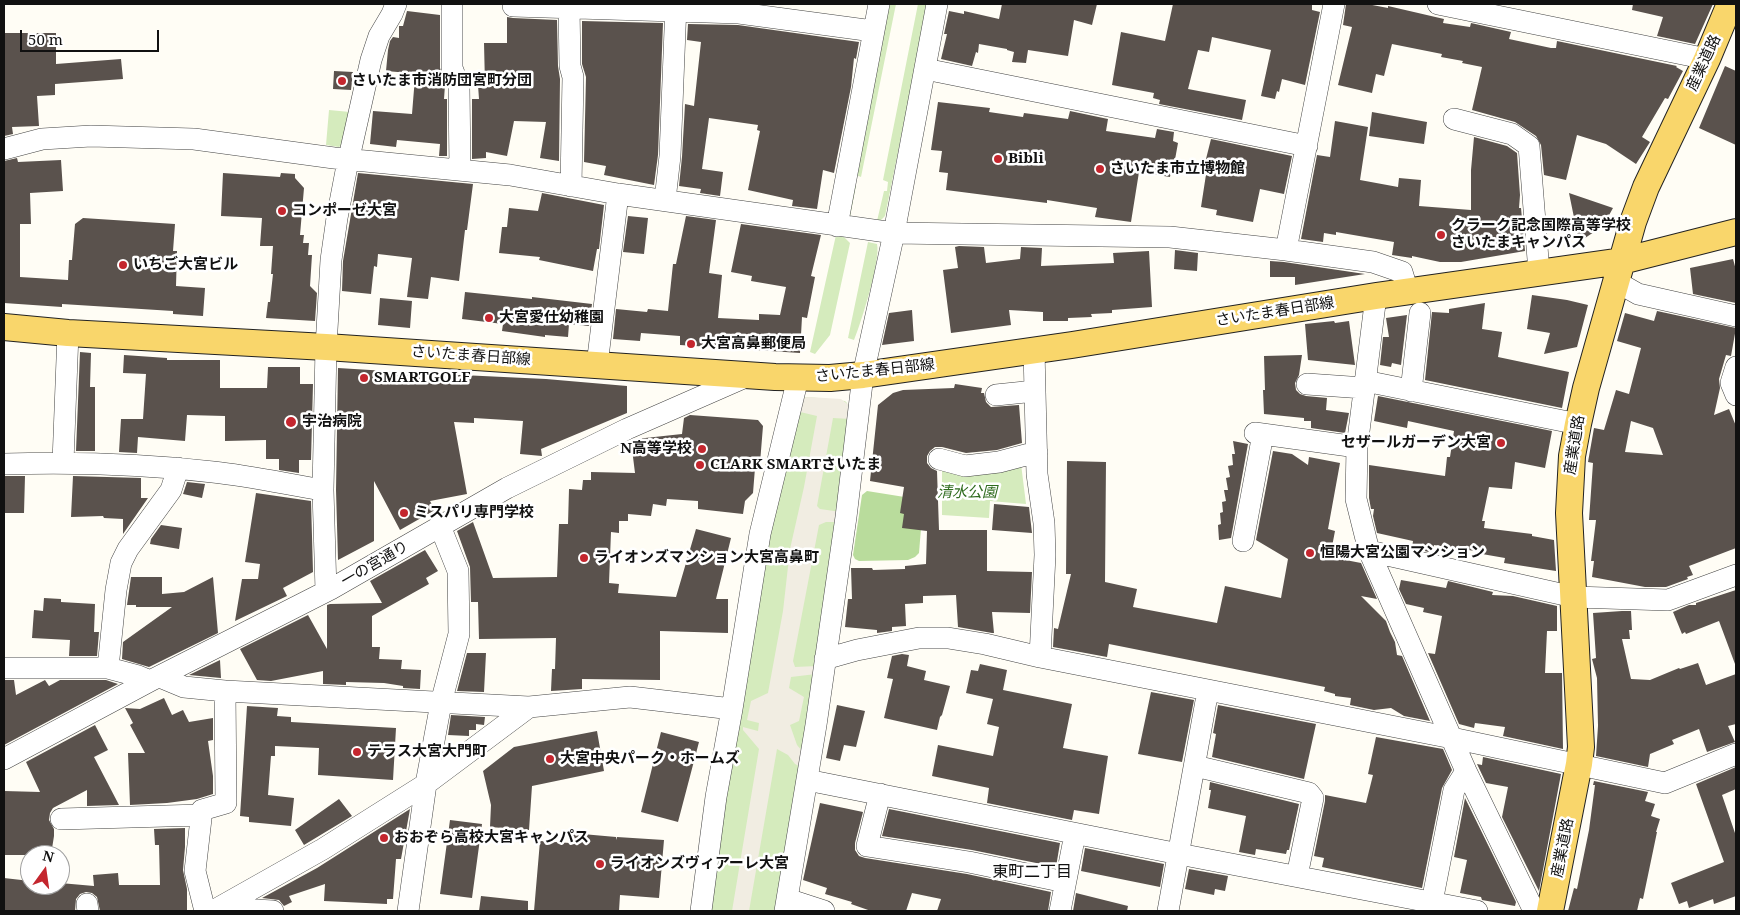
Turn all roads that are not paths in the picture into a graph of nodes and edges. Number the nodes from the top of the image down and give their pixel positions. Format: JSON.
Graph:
{"nodes":[{"id":1,"x":396,"y":4,"type":"edge"},
{"id":2,"x":452,"y":4,"type":"edge"},
{"id":3,"x":879,"y":4,"type":"edge"},
{"id":4,"x":937,"y":4,"type":"edge"},
{"id":5,"x":1334,"y":4,"type":"edge"},
{"id":6,"x":1438,"y":4,"type":"edge"},
{"id":7,"x":1730,"y":4,"type":"edge"},
{"id":8,"x":513,"y":6,"type":"dead end"},
{"id":9,"x":569,"y":7,"type":"junction"},
{"id":10,"x":676,"y":8,"type":"edge"},
{"id":11,"x":873,"y":31,"type":"junction"},
{"id":12,"x":1707,"y":59,"type":"junction"},
{"id":13,"x":925,"y":69,"type":"junction"},
{"id":14,"x":1454,"y":119,"type":"dead end"},
{"id":15,"x":1307,"y":146,"type":"junction"},
{"id":16,"x":4,"y":149,"type":"edge"},
{"id":17,"x":349,"y":159,"type":"junction"},
{"id":18,"x":460,"y":170,"type":"junction"},
{"id":19,"x":571,"y":186,"type":"junction"},
{"id":20,"x":618,"y":194,"type":"junction"},
{"id":21,"x":665,"y":200,"type":"junction"},
{"id":22,"x":837,"y":226,"type":"junction"},
{"id":23,"x":1736,"y":232,"type":"edge"},
{"id":24,"x":894,"y":233,"type":"junction"},
{"id":25,"x":1286,"y":250,"type":"junction"},
{"id":26,"x":1619,"y":271,"type":"junction"},
{"id":27,"x":1539,"y":272,"type":"junction"},
{"id":28,"x":1376,"y":296,"type":"junction"},
{"id":29,"x":1414,"y":302,"type":"junction"},
{"id":30,"x":1736,"y":316,"type":"edge"},
{"id":31,"x":4,"y":328,"type":"edge"},
{"id":32,"x":68,"y":333,"type":"junction"},
{"id":33,"x":326,"y":347,"type":"junction"},
{"id":34,"x":1034,"y":350,"type":"junction"},
{"id":35,"x":597,"y":365,"type":"junction"},
{"id":36,"x":1736,"y":367,"type":"edge"},
{"id":37,"x":748,"y":375,"type":"junction"},
{"id":38,"x":863,"y":375,"type":"junction"},
{"id":39,"x":798,"y":378,"type":"junction"},
{"id":40,"x":1308,"y":384,"type":"dead end"},
{"id":41,"x":1365,"y":384,"type":"junction"},
{"id":42,"x":1035,"y":390,"type":"junction"},
{"id":43,"x":1412,"y":391,"type":"junction"},
{"id":44,"x":996,"y":395,"type":"dead end"},
{"id":45,"x":1736,"y":395,"type":"edge"},
{"id":46,"x":1578,"y":424,"type":"junction"},
{"id":47,"x":1357,"y":447,"type":"junction"},
{"id":48,"x":1037,"y":452,"type":"junction"},
{"id":49,"x":939,"y":459,"type":"dead end"},
{"id":50,"x":63,"y":462,"type":"junction"},
{"id":51,"x":4,"y":464,"type":"edge"},
{"id":52,"x":178,"y":468,"type":"junction"},
{"id":53,"x":323,"y":490,"type":"junction"},
{"id":54,"x":440,"y":526,"type":"junction"},
{"id":55,"x":1243,"y":541,"type":"dead end"},
{"id":56,"x":1369,"y":551,"type":"junction"},
{"id":57,"x":1736,"y":575,"type":"edge"},
{"id":58,"x":326,"y":591,"type":"junction"},
{"id":59,"x":1574,"y":597,"type":"junction"},
{"id":60,"x":1040,"y":658,"type":"junction"},
{"id":61,"x":825,"y":659,"type":"junction"},
{"id":62,"x":4,"y":668,"type":"edge"},
{"id":63,"x":108,"y":668,"type":"junction"},
{"id":64,"x":155,"y":679,"type":"junction"},
{"id":65,"x":1208,"y":690,"type":"junction"},
{"id":66,"x":225,"y":691,"type":"junction"},
{"id":67,"x":441,"y":703,"type":"junction"},
{"id":68,"x":529,"y":707,"type":"junction"},
{"id":69,"x":732,"y":709,"type":"junction"},
{"id":70,"x":1452,"y":738,"type":"junction"},
{"id":71,"x":1736,"y":754,"type":"edge"},
{"id":72,"x":4,"y":759,"type":"edge"},
{"id":73,"x":1579,"y":764,"type":"junction"},
{"id":74,"x":1195,"y":766,"type":"junction"},
{"id":75,"x":1466,"y":771,"type":"junction"},
{"id":76,"x":807,"y":780,"type":"junction"},
{"id":77,"x":426,"y":784,"type":"junction"},
{"id":78,"x":880,"y":794,"type":"junction"},
{"id":79,"x":201,"y":815,"type":"junction"},
{"id":80,"x":62,"y":819,"type":"dead end"},
{"id":81,"x":1075,"y":834,"type":"junction"},
{"id":82,"x":1179,"y":854,"type":"junction"},
{"id":83,"x":1297,"y":876,"type":"junction"},
{"id":84,"x":1065,"y":882,"type":"junction"},
{"id":85,"x":1432,"y":902,"type":"junction"},
{"id":86,"x":786,"y":905,"type":"edge"},
{"id":87,"x":213,"y":910,"type":"edge"},
{"id":88,"x":274,"y":911,"type":"edge"},
{"id":89,"x":408,"y":911,"type":"edge"},
{"id":90,"x":701,"y":911,"type":"edge"},
{"id":91,"x":824,"y":911,"type":"edge"},
{"id":92,"x":1060,"y":911,"type":"edge"},
{"id":93,"x":1168,"y":911,"type":"edge"},
{"id":94,"x":1477,"y":911,"type":"edge"},
{"id":95,"x":1534,"y":911,"type":"edge"},
{"id":96,"x":1550,"y":911,"type":"edge"}],
"edges":[{"from":1,"to":17,"type":"street"},
{"from":2,"to":18,"type":"street"},
{"from":3,"to":11,"type":"street"},
{"from":4,"to":13,"type":"street"},
{"from":5,"to":15,"type":"street"},
{"from":6,"to":12,"type":"street"},
{"from":7,"to":12,"type":"main road","name":"産業道路"},
{"from":8,"to":9,"type":"street"},
{"from":9,"to":10,"type":"street"},
{"from":9,"to":19,"type":"street"},
{"from":10,"to":11,"type":"street"},
{"from":10,"to":21,"type":"street"},
{"from":11,"to":22,"type":"street"},
{"from":12,"to":26,"type":"main road","name":"産業道路"},
{"from":13,"to":15,"type":"street"},
{"from":13,"to":24,"type":"street"},
{"from":14,"to":27,"type":"street"},
{"from":15,"to":25,"type":"street"},
{"from":16,"to":17,"type":"street"},
{"from":17,"to":18,"type":"street"},
{"from":17,"to":33,"type":"street"},
{"from":18,"to":19,"type":"street"},
{"from":19,"to":20,"type":"street"},
{"from":20,"to":21,"type":"street"},
{"from":20,"to":35,"type":"street"},
{"from":21,"to":22,"type":"street"},
{"from":22,"to":24,"type":"street"},
{"from":23,"to":26,"type":"main road","name":"さいたま春日部線"},
{"from":24,"to":25,"type":"street"},
{"from":24,"to":38,"type":"street"},
{"from":25,"to":29,"type":"street"},
{"from":26,"to":27,"type":"main road","name":"さいたま春日部線"},
{"from":26,"to":30,"type":"street"},
{"from":26,"to":46,"type":"main road","name":"産業道路"},
{"from":27,"to":29,"type":"main road","name":"さいたま春日部線"},
{"from":28,"to":29,"type":"main road","name":"さいたま春日部線"},
{"from":28,"to":34,"type":"main road","name":"さいたま春日部線"},
{"from":28,"to":41,"type":"street"},
{"from":29,"to":43,"type":"street"},
{"from":31,"to":32,"type":"main road","name":"さいたま春日部線"},
{"from":32,"to":33,"type":"main road","name":"さいたま春日部線"},
{"from":32,"to":50,"type":"street"},
{"from":33,"to":35,"type":"main road","name":"さいたま春日部線"},
{"from":33,"to":53,"type":"street"},
{"from":34,"to":38,"type":"main road","name":"さいたま春日部線"},
{"from":34,"to":42,"type":"street"},
{"from":35,"to":37,"type":"main road","name":"さいたま春日部線"},
{"from":36,"to":45,"type":"street"},
{"from":37,"to":39,"type":"main road","name":"さいたま春日部線"},
{"from":37,"to":54,"type":"street","name":"一の宮通り"},
{"from":38,"to":39,"type":"main road","name":"さいたま春日部線"},
{"from":38,"to":61,"type":"street"},
{"from":39,"to":69,"type":"street"},
{"from":40,"to":41,"type":"street"},
{"from":41,"to":43,"type":"street"},
{"from":41,"to":47,"type":"street"},
{"from":42,"to":44,"type":"street"},
{"from":42,"to":48,"type":"street"},
{"from":43,"to":46,"type":"street"},
{"from":46,"to":59,"type":"main road","name":"産業道路"},
{"from":47,"to":55,"type":"street"},
{"from":47,"to":56,"type":"street"},
{"from":48,"to":49,"type":"street"},
{"from":48,"to":60,"type":"street"},
{"from":50,"to":51,"type":"street"},
{"from":50,"to":52,"type":"street"},
{"from":52,"to":53,"type":"street"},
{"from":52,"to":63,"type":"street"},
{"from":53,"to":58,"type":"street"},
{"from":54,"to":58,"type":"street","name":"一の宮通り"},
{"from":54,"to":67,"type":"street"},
{"from":56,"to":59,"type":"street"},
{"from":56,"to":70,"type":"street"},
{"from":57,"to":59,"type":"street"},
{"from":58,"to":64,"type":"street","name":"一の宮通り"},
{"from":59,"to":73,"type":"main road","name":"産業道路"},
{"from":60,"to":61,"type":"street"},
{"from":60,"to":65,"type":"street"},
{"from":61,"to":76,"type":"street"},
{"from":62,"to":63,"type":"street"},
{"from":63,"to":64,"type":"street"},
{"from":64,"to":66,"type":"street"},
{"from":64,"to":72,"type":"street","name":"一の宮通り"},
{"from":65,"to":70,"type":"street"},
{"from":65,"to":74,"type":"street"},
{"from":66,"to":67,"type":"street"},
{"from":66,"to":79,"type":"street"},
{"from":67,"to":68,"type":"street"},
{"from":67,"to":77,"type":"street"},
{"from":68,"to":69,"type":"street"},
{"from":68,"to":77,"type":"street"},
{"from":69,"to":90,"type":"street"},
{"from":70,"to":73,"type":"street"},
{"from":70,"to":75,"type":"street"},
{"from":71,"to":73,"type":"street"},
{"from":73,"to":96,"type":"main road","name":"産業道路"},
{"from":74,"to":82,"type":"street"},
{"from":74,"to":83,"type":"street"},
{"from":75,"to":85,"type":"street"},
{"from":75,"to":95,"type":"street"},
{"from":76,"to":78,"type":"street"},
{"from":76,"to":86,"type":"street"},
{"from":77,"to":87,"type":"street"},
{"from":77,"to":89,"type":"street"},
{"from":78,"to":81,"type":"street"},
{"from":78,"to":84,"type":"street"},
{"from":79,"to":80,"type":"street"},
{"from":79,"to":87,"type":"street"},
{"from":81,"to":82,"type":"street"},
{"from":81,"to":84,"type":"street"},
{"from":82,"to":83,"type":"street"},
{"from":82,"to":93,"type":"street"},
{"from":83,"to":85,"type":"street"},
{"from":84,"to":92,"type":"street"},
{"from":85,"to":94,"type":"street"},
{"from":86,"to":91,"type":"street"},
{"from":87,"to":88,"type":"street"}]}
